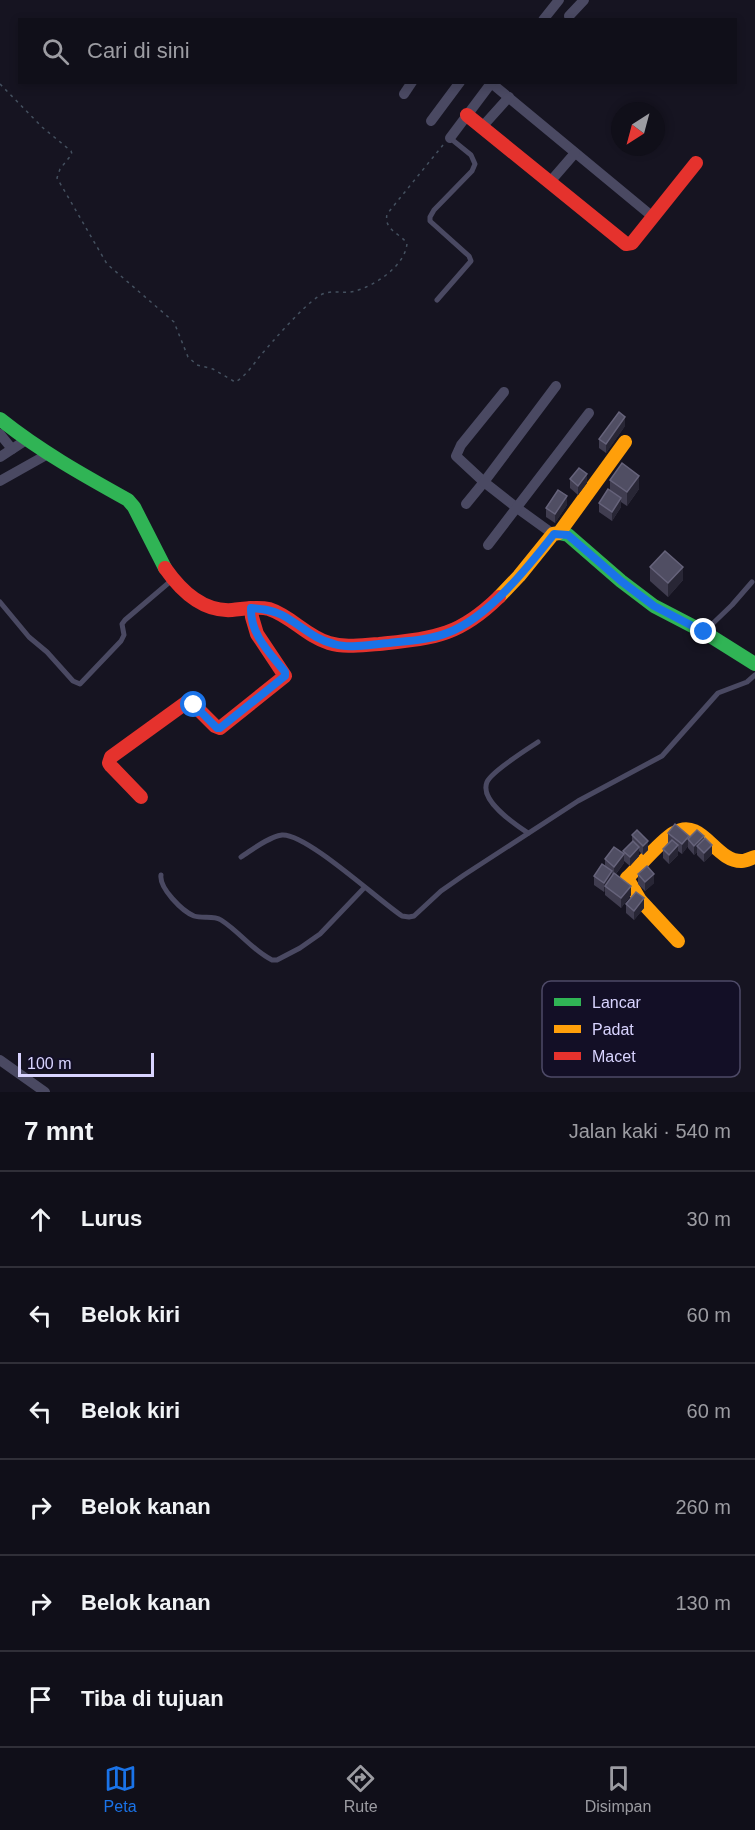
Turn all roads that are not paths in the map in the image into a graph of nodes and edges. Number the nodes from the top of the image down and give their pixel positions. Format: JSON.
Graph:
{"nodes":[{"id":1,"x":559,"y":0,"type":"edge"},
{"id":2,"x":584,"y":0,"type":"edge"},
{"id":3,"x":569,"y":16,"type":"dead end"},
{"id":4,"x":545,"y":18,"type":"edge"},
{"id":5,"x":411,"y":84,"type":"edge"},
{"id":6,"x":459,"y":84,"type":"edge"},
{"id":7,"x":490,"y":84,"type":"edge"},
{"id":8,"x":492,"y":84,"type":"edge"},
{"id":9,"x":404,"y":94,"type":"dead end"},
{"id":10,"x":509,"y":97,"type":"junction"},
{"id":11,"x":467,"y":115,"type":"junction"},
{"id":12,"x":431,"y":121,"type":"dead end"},
{"id":13,"x":482,"y":127,"type":"junction"},
{"id":14,"x":450,"y":138,"type":"joint"},
{"id":15,"x":575,"y":153,"type":"junction"},
{"id":16,"x":696,"y":163,"type":"dead end"},
{"id":17,"x":549,"y":183,"type":"junction"},
{"id":18,"x":653,"y":217,"type":"junction"},
{"id":19,"x":437,"y":300,"type":"dead end"},
{"id":20,"x":556,"y":386,"type":"dead end"},
{"id":21,"x":504,"y":392,"type":"dead end"},
{"id":22,"x":589,"y":413,"type":"dead end"},
{"id":23,"x":0,"y":419,"type":"edge"},
{"id":24,"x":0,"y":434,"type":"edge"},
{"id":25,"x":26,"y":440,"type":"junction"},
{"id":26,"x":625,"y":442,"type":"dead end"},
{"id":27,"x":12,"y":449,"type":"junction"},
{"id":28,"x":48,"y":454,"type":"junction"},
{"id":29,"x":0,"y":457,"type":"edge"},
{"id":30,"x":0,"y":482,"type":"edge"},
{"id":31,"x":484,"y":482,"type":"junction"},
{"id":32,"x":466,"y":504,"type":"dead end"},
{"id":33,"x":517,"y":508,"type":"junction"},
{"id":34,"x":556,"y":533,"type":"junction"},
{"id":35,"x":488,"y":545,"type":"dead end"},
{"id":36,"x":174,"y":579,"type":"junction"},
{"id":37,"x":752,"y":582,"type":"dead end"},
{"id":38,"x":0,"y":602,"type":"edge"},
{"id":39,"x":251,"y":608,"type":"junction"},
{"id":40,"x":704,"y":632,"type":"junction"},
{"id":41,"x":755,"y":664,"type":"edge"},
{"id":42,"x":755,"y":675,"type":"edge"},
{"id":43,"x":538,"y":742,"type":"dead end"},
{"id":44,"x":141,"y":797,"type":"dead end"},
{"id":45,"x":528,"y":833,"type":"junction"},
{"id":46,"x":241,"y":857,"type":"dead end"},
{"id":47,"x":755,"y":857,"type":"edge"},
{"id":48,"x":161,"y":875,"type":"dead end"},
{"id":49,"x":364,"y":888,"type":"junction"},
{"id":50,"x":678,"y":941,"type":"dead end"},
{"id":51,"x":0,"y":1060,"type":"edge"},
{"id":52,"x":45,"y":1092,"type":"edge"}],
"edges":[{"from":1,"to":4,"type":"street"},
{"from":2,"to":3,"type":"street"},
{"from":5,"to":9,"type":"street"},
{"from":6,"to":12,"type":"street"},
{"from":7,"to":11,"type":"street"},
{"from":8,"to":10,"type":"street"},
{"from":10,"to":13,"type":"street"},
{"from":10,"to":15,"type":"street"},
{"from":11,"to":13,"type":"street"},
{"from":11,"to":14,"type":"street"},
{"from":13,"to":17,"type":"street"},
{"from":14,"to":19,"type":"lane"},
{"from":15,"to":17,"type":"street"},
{"from":15,"to":18,"type":"street"},
{"from":16,"to":18,"type":"street"},
{"from":17,"to":18,"type":"street"},
{"from":20,"to":31,"type":"street"},
{"from":21,"to":31,"type":"street"},
{"from":22,"to":33,"type":"street"},
{"from":23,"to":25,"type":"street"},
{"from":24,"to":27,"type":"street"},
{"from":25,"to":27,"type":"street"},
{"from":25,"to":28,"type":"street"},
{"from":26,"to":34,"type":"street"},
{"from":27,"to":29,"type":"street"},
{"from":28,"to":30,"type":"street"},
{"from":28,"to":36,"type":"street"},
{"from":31,"to":32,"type":"street"},
{"from":31,"to":33,"type":"street"},
{"from":33,"to":34,"type":"street"},
{"from":33,"to":35,"type":"street"},
{"from":34,"to":39,"type":"street"},
{"from":34,"to":40,"type":"street"},
{"from":36,"to":38,"type":"lane"},
{"from":36,"to":39,"type":"street"},
{"from":37,"to":40,"type":"lane"},
{"from":39,"to":44,"type":"street"},
{"from":40,"to":41,"type":"street"},
{"from":42,"to":45,"type":"lane"},
{"from":43,"to":45,"type":"lane"},
{"from":45,"to":49,"type":"lane"},
{"from":46,"to":49,"type":"lane"},
{"from":47,"to":50,"type":"street"},
{"from":48,"to":49,"type":"lane"},
{"from":51,"to":52,"type":"street"}]}
